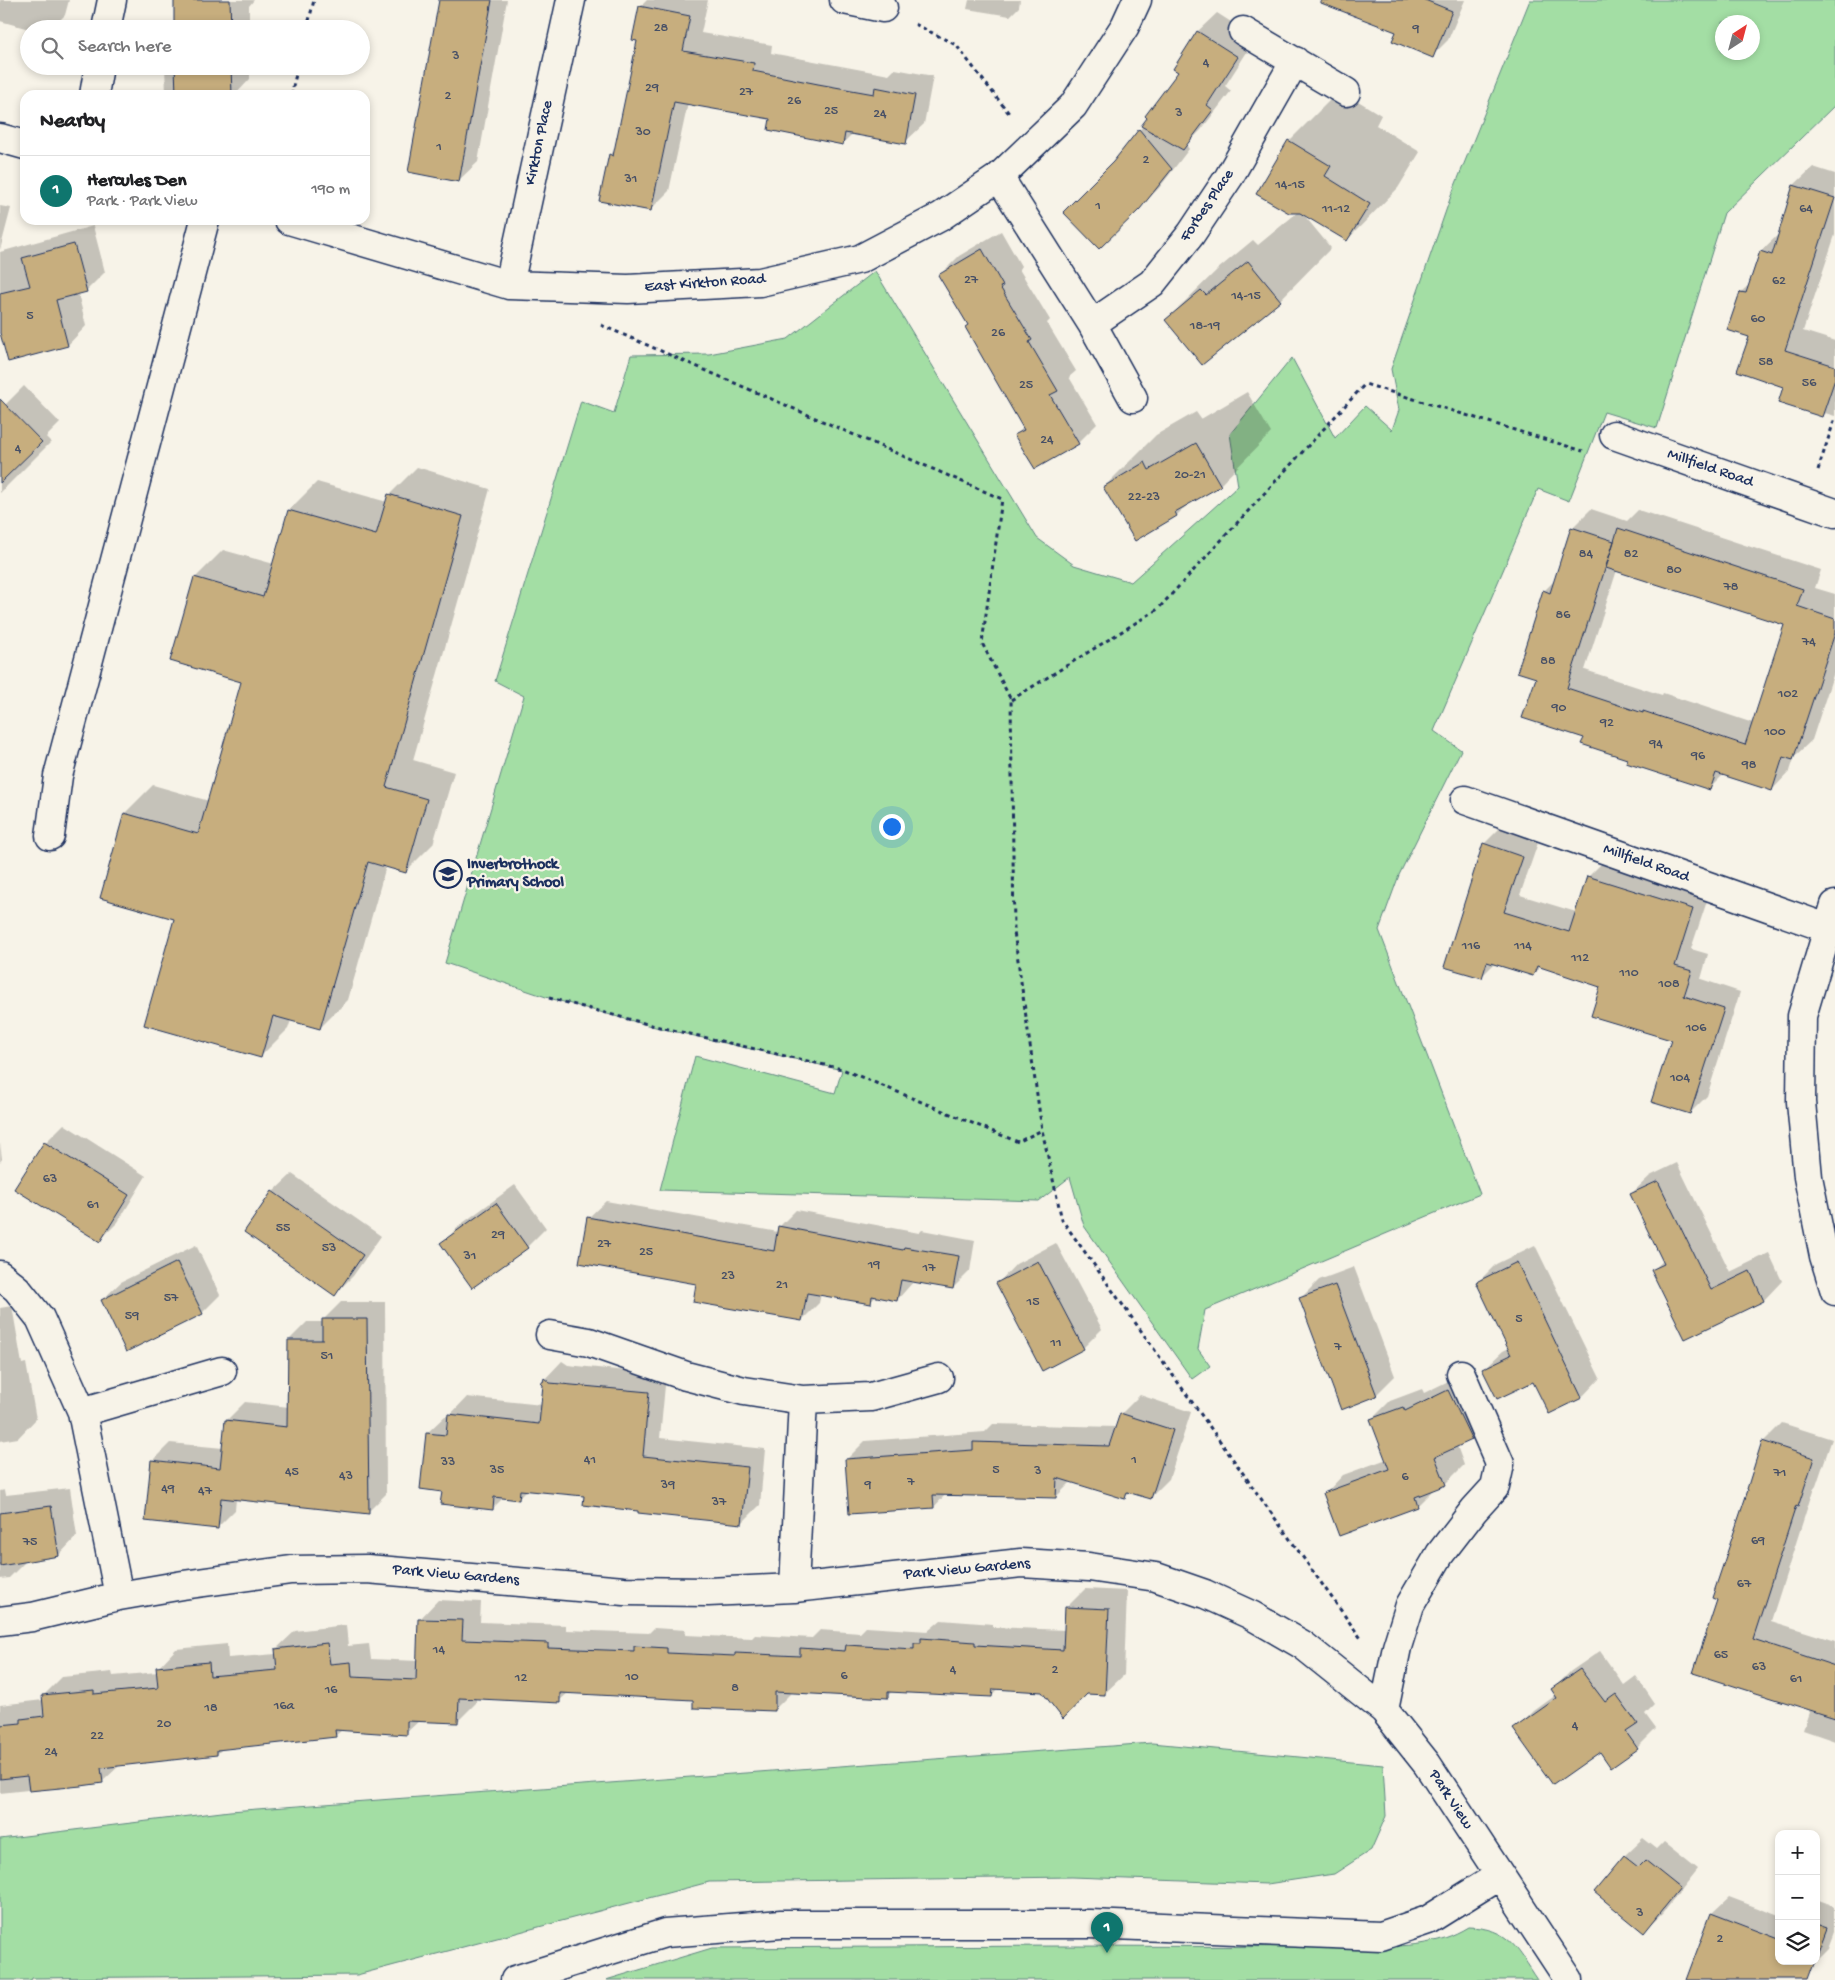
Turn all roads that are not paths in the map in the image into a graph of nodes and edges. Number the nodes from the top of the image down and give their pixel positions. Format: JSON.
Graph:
{"nodes":[{"id":1,"x":112,"y":0,"type":"edge"},
{"id":2,"x":571,"y":0,"type":"edge"},
{"id":3,"x":844,"y":0,"type":"edge"},
{"id":4,"x":1137,"y":0,"type":"edge"},
{"id":5,"x":883,"y":8,"type":"road end"},
{"id":6,"x":108,"y":20,"type":"edge"},
{"id":7,"x":1243,"y":31,"type":"dead end"},
{"id":8,"x":1296,"y":62,"type":"junction"},
{"id":9,"x":97,"y":75,"type":"edge"},
{"id":10,"x":95,"y":90,"type":"edge"},
{"id":11,"x":1346,"y":92,"type":"dead end"},
{"id":12,"x":0,"y":138,"type":"edge"},
{"id":13,"x":20,"y":144,"type":"edge"},
{"id":14,"x":999,"y":177,"type":"junction"},
{"id":15,"x":204,"y":225,"type":"edge"},
{"id":16,"x":306,"y":225,"type":"edge"},
{"id":17,"x":509,"y":285,"type":"junction"},
{"id":18,"x":1092,"y":324,"type":"junction"},
{"id":19,"x":1133,"y":398,"type":"dead end"},
{"id":20,"x":1614,"y":435,"type":"road end"},
{"id":21,"x":1835,"y":513,"type":"edge"},
{"id":22,"x":1465,"y":800,"type":"dead end"},
{"id":23,"x":50,"y":836,"type":"dead end"},
{"id":24,"x":1831,"y":917,"type":"edge"},
{"id":25,"x":0,"y":1275,"type":"edge"},
{"id":26,"x":1835,"y":1291,"type":"edge"},
{"id":27,"x":550,"y":1335,"type":"dead end"},
{"id":28,"x":222,"y":1371,"type":"dead end"},
{"id":29,"x":1461,"y":1374,"type":"dead end"},
{"id":30,"x":939,"y":1378,"type":"dead end"},
{"id":31,"x":803,"y":1400,"type":"junction"},
{"id":32,"x":82,"y":1412,"type":"junction"},
{"id":33,"x":794,"y":1588,"type":"junction"},
{"id":34,"x":119,"y":1596,"type":"junction"},
{"id":35,"x":0,"y":1621,"type":"edge"},
{"id":36,"x":1303,"y":1645,"type":"joint"},
{"id":37,"x":1384,"y":1710,"type":"junction"},
{"id":38,"x":1500,"y":1875,"type":"junction"},
{"id":39,"x":515,"y":1980,"type":"edge"},
{"id":40,"x":1569,"y":1980,"type":"edge"}],
"edges":[{"from":1,"to":6,"type":"street"},
{"from":2,"to":17,"type":"street","name":"Kirkton Place"},
{"from":3,"to":5,"type":"street"},
{"from":4,"to":14,"type":"street","name":"East Kirkton Road"},
{"from":7,"to":8,"type":"street"},
{"from":8,"to":11,"type":"street"},
{"from":8,"to":18,"type":"street","name":"Forbes Place"},
{"from":9,"to":10,"type":"street"},
{"from":12,"to":13,"type":"street"},
{"from":14,"to":17,"type":"street","name":"East Kirkton Road"},
{"from":14,"to":18,"type":"street"},
{"from":15,"to":23,"type":"street"},
{"from":16,"to":17,"type":"street","name":"East Kirkton Road"},
{"from":18,"to":19,"type":"street"},
{"from":20,"to":21,"type":"street","name":"Millfield Road"},
{"from":22,"to":24,"type":"street","name":"Millfield Road"},
{"from":24,"to":26,"type":"street","name":"Millfield Road"},
{"from":25,"to":32,"type":"street"},
{"from":27,"to":31,"type":"street"},
{"from":28,"to":32,"type":"street"},
{"from":29,"to":37,"type":"street"},
{"from":30,"to":31,"type":"street"},
{"from":31,"to":33,"type":"street"},
{"from":32,"to":34,"type":"street"},
{"from":33,"to":34,"type":"street","name":"Park View Gardens"},
{"from":33,"to":36,"type":"street","name":"Park View Gardens"},
{"from":34,"to":35,"type":"street","name":"Park View Gardens"},
{"from":36,"to":37,"type":"street","name":"Park View"},
{"from":37,"to":38,"type":"street","name":"Park View"},
{"from":38,"to":39,"type":"street"},
{"from":38,"to":40,"type":"street","name":"Park View"}]}
